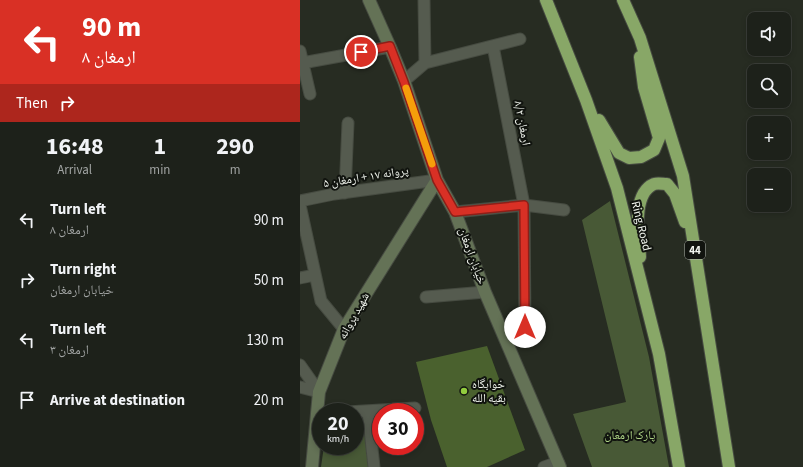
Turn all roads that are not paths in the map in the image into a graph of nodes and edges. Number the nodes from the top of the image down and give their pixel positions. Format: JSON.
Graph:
{"nodes":[{"id":1,"x":369,"y":0,"type":"edge"},
{"id":2,"x":424,"y":0,"type":"edge"},
{"id":3,"x":546,"y":0,"type":"edge"},
{"id":4,"x":623,"y":0,"type":"edge"},
{"id":5,"x":636,"y":31,"type":"junction"},
{"id":6,"x":520,"y":39,"type":"dead end"},
{"id":7,"x":390,"y":46,"type":"junction"},
{"id":8,"x":493,"y":46,"type":"junction"},
{"id":9,"x":300,"y":50,"type":"edge"},
{"id":10,"x":425,"y":63,"type":"junction"},
{"id":11,"x":302,"y":64,"type":"junction"},
{"id":12,"x":404,"y":82,"type":"junction"},
{"id":13,"x":310,"y":94,"type":"dead end"},
{"id":14,"x":586,"y":100,"type":"junction"},
{"id":15,"x":348,"y":124,"type":"dead end"},
{"id":16,"x":437,"y":180,"type":"junction"},
{"id":17,"x":345,"y":193,"type":"junction"},
{"id":18,"x":300,"y":201,"type":"edge"},
{"id":19,"x":300,"y":205,"type":"edge"},
{"id":20,"x":524,"y":205,"type":"junction"},
{"id":21,"x":564,"y":210,"type":"dead end"},
{"id":22,"x":455,"y":212,"type":"junction"},
{"id":23,"x":304,"y":244,"type":"edge"},
{"id":24,"x":696,"y":259,"type":"junction"},
{"id":25,"x":315,"y":275,"type":"junction"},
{"id":26,"x":300,"y":278,"type":"edge"},
{"id":27,"x":642,"y":286,"type":"junction"},
{"id":28,"x":485,"y":292,"type":"junction"},
{"id":29,"x":426,"y":297,"type":"dead end"},
{"id":30,"x":525,"y":327,"type":"dead end"},
{"id":31,"x":344,"y":329,"type":"junction"},
{"id":32,"x":300,"y":365,"type":"edge"},
{"id":33,"x":300,"y":387,"type":"edge"},
{"id":34,"x":319,"y":392,"type":"junction"},
{"id":35,"x":319,"y":403,"type":"edge"},
{"id":36,"x":364,"y":411,"type":"edge"},
{"id":37,"x":368,"y":411,"type":"junction"},
{"id":38,"x":372,"y":411,"type":"edge"},
{"id":39,"x":314,"y":455,"type":"edge"},
{"id":40,"x":559,"y":465,"type":"edge"},
{"id":41,"x":312,"y":467,"type":"edge"},
{"id":42,"x":374,"y":467,"type":"edge"},
{"id":43,"x":544,"y":467,"type":"edge"},
{"id":44,"x":679,"y":467,"type":"edge"},
{"id":45,"x":729,"y":467,"type":"edge"}],
"edges":[{"from":1,"to":7,"type":"street","name":"خیابان ارمغان"},
{"from":2,"to":10,"type":"street"},
{"from":3,"to":14,"type":"highway","name":"Ring Road"},
{"from":4,"to":5,"type":"highway","number":"44"},
{"from":5,"to":14,"type":"highway"},
{"from":5,"to":24,"type":"highway","number":"44"},
{"from":6,"to":8,"type":"street"},
{"from":7,"to":11,"type":"street"},
{"from":7,"to":12,"type":"street","name":"خیابان ارمغان"},
{"from":8,"to":10,"type":"street"},
{"from":8,"to":20,"type":"street","name":"ارمغان ۸/۲"},
{"from":9,"to":11,"type":"street"},
{"from":10,"to":12,"type":"street"},
{"from":11,"to":13,"type":"street"},
{"from":12,"to":16,"type":"street","name":"خیابان ارمغان"},
{"from":14,"to":27,"type":"highway","name":"Ring Road"},
{"from":15,"to":17,"type":"street"},
{"from":16,"to":17,"type":"street","name":"پروانه ۱۷ + ارمغان ۵"},
{"from":16,"to":22,"type":"street","name":"خیابان ارمغان"},
{"from":16,"to":31,"type":"street","name":"شهید پروانه"},
{"from":17,"to":18,"type":"street","name":"پروانه ۱۷ + ارمغان ۵"},
{"from":19,"to":23,"type":"street"},
{"from":20,"to":21,"type":"street"},
{"from":20,"to":22,"type":"street"},
{"from":20,"to":30,"type":"street","name":"ارمغان ۸/۲"},
{"from":22,"to":28,"type":"street","name":"خیابان ارمغان"},
{"from":23,"to":25,"type":"street"},
{"from":24,"to":27,"type":"highway"},
{"from":24,"to":45,"type":"highway","number":"44"},
{"from":25,"to":26,"type":"street"},
{"from":25,"to":31,"type":"street"},
{"from":27,"to":44,"type":"highway","name":"Ring Road"},
{"from":28,"to":29,"type":"street"},
{"from":28,"to":40,"type":"street","name":"خیابان ارمغان"},
{"from":31,"to":34,"type":"street","name":"شهید پروانه"},
{"from":32,"to":34,"type":"street"},
{"from":33,"to":34,"type":"street"},
{"from":34,"to":35,"type":"street","name":"شهید پروانه"},
{"from":36,"to":37,"type":"street"},
{"from":37,"to":38,"type":"street"},
{"from":37,"to":42,"type":"street"},
{"from":39,"to":41,"type":"street","name":"شهید پروانه"},
{"from":40,"to":43,"type":"street"}]}
